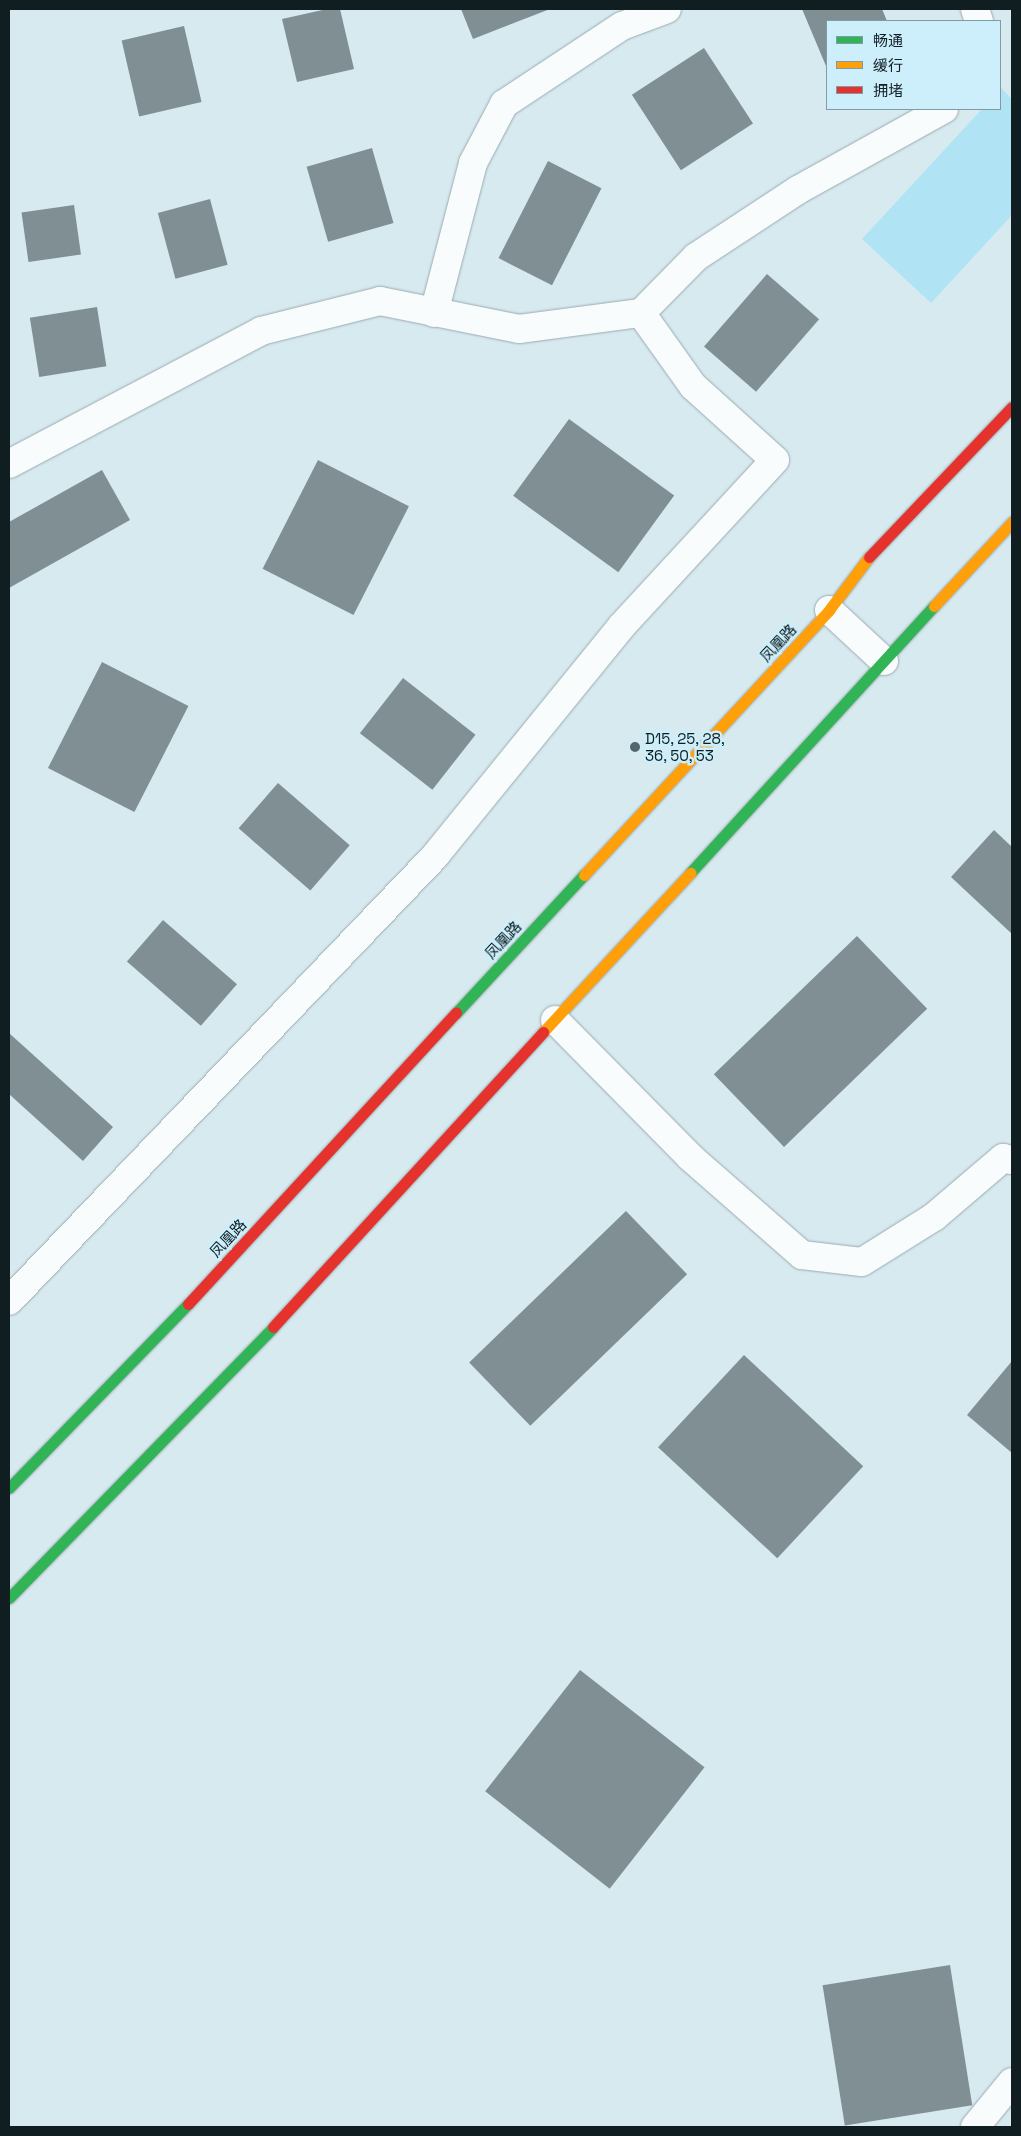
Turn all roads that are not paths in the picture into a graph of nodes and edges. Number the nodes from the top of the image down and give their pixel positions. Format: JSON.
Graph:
{"nodes":[{"id":1,"x":667,"y":9,"type":"edge"},
{"id":2,"x":942,"y":110,"type":"edge"},
{"id":3,"x":640,"y":312,"type":"junction"},
{"id":4,"x":434,"y":313,"type":"junction"},
{"id":5,"x":1012,"y":407,"type":"edge"},
{"id":6,"x":9,"y":464,"type":"edge"},
{"id":7,"x":1012,"y":522,"type":"edge"},
{"id":8,"x":829,"y":610,"type":"junction"},
{"id":9,"x":884,"y":661,"type":"junction"},
{"id":10,"x":555,"y":1020,"type":"junction"},
{"id":11,"x":1012,"y":1160,"type":"edge"},
{"id":12,"x":9,"y":1301,"type":"edge"},
{"id":13,"x":9,"y":1488,"type":"edge"},
{"id":14,"x":9,"y":1598,"type":"edge"},
{"id":15,"x":1012,"y":2082,"type":"edge"},
{"id":16,"x":975,"y":2127,"type":"edge"}],
"edges":[{"from":1,"to":4,"type":"street"},
{"from":2,"to":3,"type":"street"},
{"from":3,"to":4,"type":"street"},
{"from":3,"to":12,"type":"street"},
{"from":4,"to":6,"type":"street"},
{"from":5,"to":8,"type":"highway","name":"凤凰路"},
{"from":7,"to":9,"type":"highway"},
{"from":8,"to":9,"type":"street"},
{"from":8,"to":13,"type":"highway","name":"凤凰路"},
{"from":9,"to":10,"type":"highway"},
{"from":10,"to":11,"type":"street"},
{"from":10,"to":14,"type":"highway"},
{"from":15,"to":16,"type":"street"}]}
